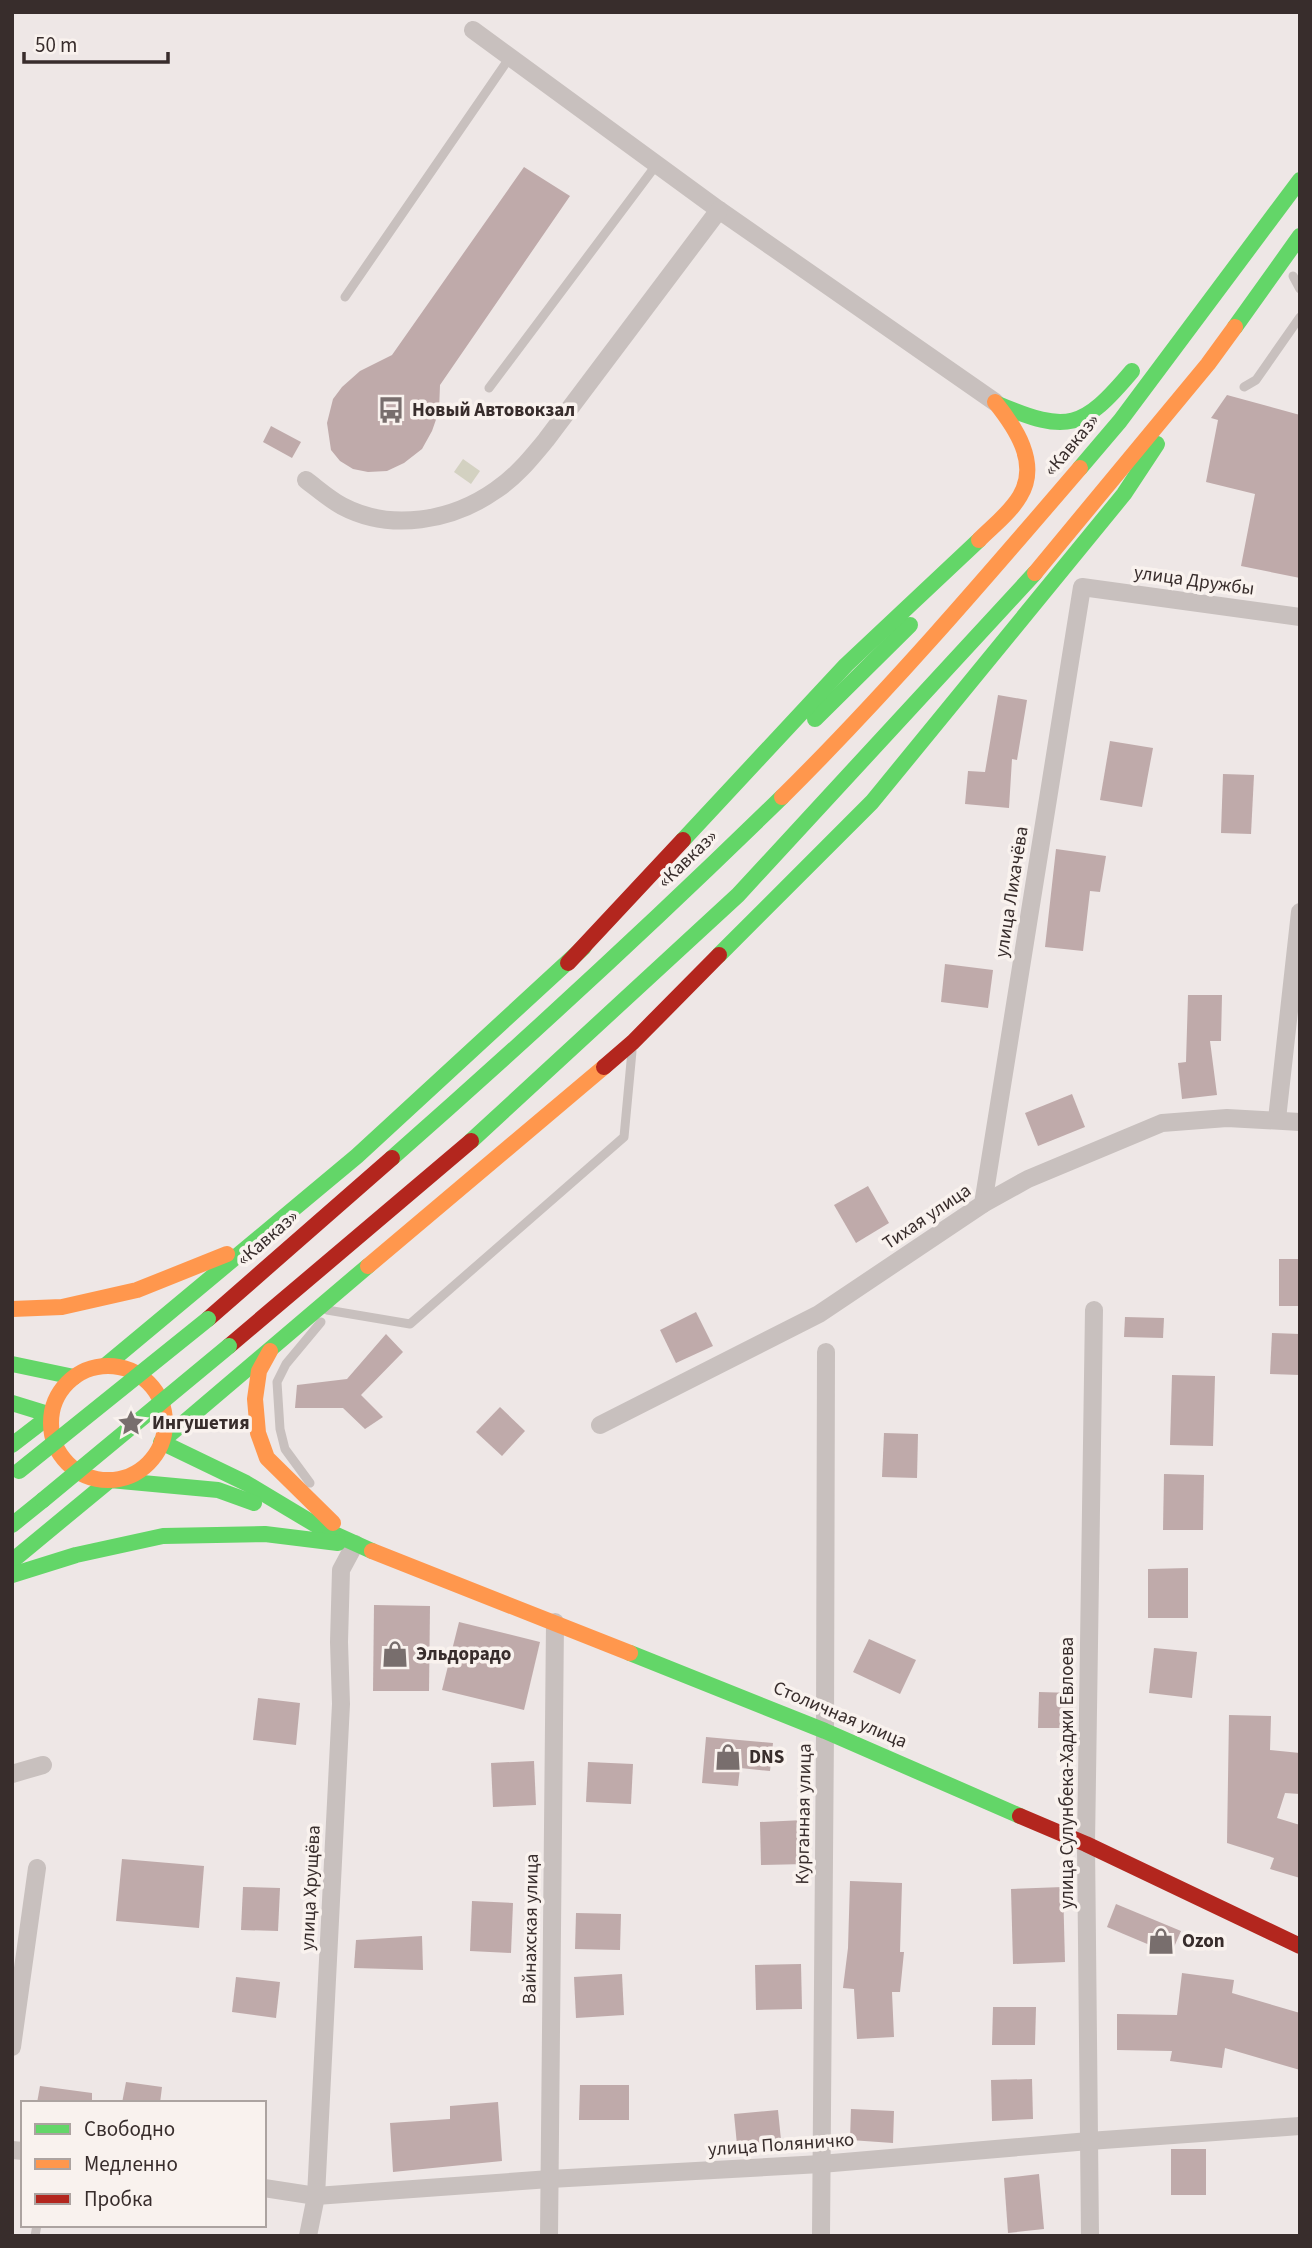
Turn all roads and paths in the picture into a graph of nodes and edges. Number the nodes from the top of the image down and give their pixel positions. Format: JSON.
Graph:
{"nodes":[{"id":1,"x":473,"y":30,"type":"dead end"},
{"id":2,"x":510,"y":57,"type":"junction"},
{"id":3,"x":1300,"y":163,"type":"edge"},
{"id":4,"x":657,"y":164,"type":"junction"},
{"id":5,"x":1300,"y":180,"type":"edge"},
{"id":6,"x":719,"y":210,"type":"junction"},
{"id":7,"x":1300,"y":236,"type":"edge"},
{"id":8,"x":1214,"y":269,"type":"dead end"},
{"id":9,"x":1293,"y":276,"type":"dead end"},
{"id":10,"x":1300,"y":289,"type":"edge"},
{"id":11,"x":345,"y":297,"type":"dead end"},
{"id":12,"x":1300,"y":317,"type":"edge"},
{"id":13,"x":1139,"y":363,"type":"dead end"},
{"id":14,"x":1208,"y":364,"type":"junction"},
{"id":15,"x":1244,"y":387,"type":"dead end"},
{"id":16,"x":489,"y":388,"type":"dead end"},
{"id":17,"x":995,"y":402,"type":"junction"},
{"id":18,"x":1087,"y":461,"type":"junction"},
{"id":19,"x":306,"y":480,"type":"dead end"},
{"id":20,"x":1083,"y":587,"type":"joint"},
{"id":21,"x":1300,"y":617,"type":"edge"},
{"id":22,"x":1300,"y":912,"type":"edge"},
{"id":23,"x":568,"y":963,"type":"junction"},
{"id":24,"x":633,"y":1042,"type":"junction"},
{"id":25,"x":1277,"y":1119,"type":"junction"},
{"id":26,"x":1300,"y":1122,"type":"edge"},
{"id":27,"x":983,"y":1204,"type":"junction"},
{"id":28,"x":255,"y":1242,"type":"junction"},
{"id":29,"x":12,"y":1309,"type":"edge"},
{"id":30,"x":323,"y":1310,"type":"junction"},
{"id":31,"x":1094,"y":1310,"type":"dead end"},
{"id":32,"x":273,"y":1347,"type":"junction"},
{"id":33,"x":826,"y":1352,"type":"dead end"},
{"id":34,"x":12,"y":1364,"type":"edge"},
{"id":35,"x":105,"y":1366,"type":"junction"},
{"id":36,"x":74,"y":1377,"type":"junction"},
{"id":37,"x":12,"y":1404,"type":"edge"},
{"id":38,"x":51,"y":1415,"type":"junction"},
{"id":39,"x":600,"y":1425,"type":"dead end"},
{"id":40,"x":162,"y":1442,"type":"junction"},
{"id":41,"x":12,"y":1446,"type":"edge"},
{"id":42,"x":16,"y":1474,"type":"edge"},
{"id":43,"x":110,"y":1480,"type":"junction"},
{"id":44,"x":12,"y":1525,"type":"edge"},
{"id":45,"x":321,"y":1528,"type":"junction"},
{"id":46,"x":355,"y":1544,"type":"junction"},
{"id":47,"x":12,"y":1561,"type":"edge"},
{"id":48,"x":12,"y":1575,"type":"edge"},
{"id":49,"x":555,"y":1622,"type":"junction"},
{"id":50,"x":825,"y":1731,"type":"junction"},
{"id":51,"x":43,"y":1765,"type":"dead end"},
{"id":52,"x":12,"y":1774,"type":"edge"},
{"id":53,"x":1086,"y":1844,"type":"junction"},
{"id":54,"x":37,"y":1868,"type":"dead end"},
{"id":55,"x":1300,"y":1945,"type":"edge"},
{"id":56,"x":12,"y":2047,"type":"edge"},
{"id":57,"x":1300,"y":2126,"type":"edge"},
{"id":58,"x":1089,"y":2141,"type":"junction"},
{"id":59,"x":821,"y":2164,"type":"junction"},
{"id":60,"x":550,"y":2179,"type":"junction"},
{"id":61,"x":266,"y":2188,"type":"edge"},
{"id":62,"x":316,"y":2196,"type":"junction"},
{"id":63,"x":307,"y":2236,"type":"edge"},
{"id":64,"x":549,"y":2236,"type":"edge"},
{"id":65,"x":821,"y":2236,"type":"edge"},
{"id":66,"x":1090,"y":2236,"type":"edge"}],
"edges":[{"from":1,"to":2,"type":"street"},
{"from":2,"to":4,"type":"street"},
{"from":2,"to":11,"type":"lane"},
{"from":3,"to":8,"type":"main road"},
{"from":4,"to":6,"type":"street"},
{"from":4,"to":16,"type":"lane"},
{"from":5,"to":18,"type":"main road","name":"«Кавказ»"},
{"from":6,"to":17,"type":"street"},
{"from":6,"to":19,"type":"street"},
{"from":7,"to":14,"type":"main road"},
{"from":9,"to":10,"type":"lane"},
{"from":12,"to":15,"type":"lane"},
{"from":13,"to":17,"type":"main road"},
{"from":14,"to":24,"type":"main road"},
{"from":14,"to":44,"type":"main road","bridge":true},
{"from":17,"to":23,"type":"main road"},
{"from":18,"to":23,"type":"main road"},
{"from":18,"to":42,"type":"main road","name":"«Кавказ»","bridge":true},
{"from":20,"to":21,"type":"street","name":"улица Дружбы"},
{"from":20,"to":27,"type":"street","name":"улица Лихачёва"},
{"from":22,"to":25,"type":"street"},
{"from":23,"to":28,"type":"main road"},
{"from":24,"to":30,"type":"main road"},
{"from":24,"to":30,"type":"lane"},
{"from":25,"to":26,"type":"street","name":"Тихая улица"},
{"from":25,"to":27,"type":"street","name":"Тихая улица"},
{"from":27,"to":39,"type":"street","name":"Тихая улица"},
{"from":28,"to":29,"type":"main road"},
{"from":28,"to":35,"type":"main road"},
{"from":30,"to":32,"type":"main road"},
{"from":30,"to":46,"type":"lane"},
{"from":31,"to":53,"type":"street","name":"улица Сулунбека-Хаджи Евлоева"},
{"from":32,"to":40,"type":"main road"},
{"from":32,"to":46,"type":"main road"},
{"from":33,"to":50,"type":"street","name":"Курганная улица"},
{"from":34,"to":36,"type":"main road"},
{"from":35,"to":36,"type":"main road"},
{"from":35,"to":40,"type":"main road"},
{"from":36,"to":38,"type":"main road"},
{"from":37,"to":38,"type":"main road"},
{"from":38,"to":41,"type":"main road"},
{"from":38,"to":43,"type":"main road"},
{"from":40,"to":43,"type":"main road"},
{"from":40,"to":45,"type":"main road"},
{"from":43,"to":45,"type":"main road"},
{"from":43,"to":47,"type":"main road"},
{"from":45,"to":46,"type":"main road"},
{"from":46,"to":48,"type":"main road"},
{"from":46,"to":49,"type":"main road","name":"Столичная улица"},
{"from":46,"to":62,"type":"street","name":"улица Хрущёва"},
{"from":49,"to":50,"type":"main road","name":"Столичная улица"},
{"from":49,"to":60,"type":"street","name":"Вайнахская улица"},
{"from":50,"to":53,"type":"main road","name":"Столичная улица"},
{"from":50,"to":59,"type":"street","name":"Курганная улица"},
{"from":51,"to":52,"type":"street"},
{"from":53,"to":55,"type":"main road","name":"Столичная улица"},
{"from":53,"to":58,"type":"street","name":"улица Сулунбека-Хаджи Евлоева"},
{"from":54,"to":56,"type":"street"},
{"from":57,"to":58,"type":"street","name":"улица Поляничко"},
{"from":58,"to":59,"type":"street","name":"улица Поляничко"},
{"from":58,"to":66,"type":"street","name":"улица Сулунбека-Хаджи Евлоева"},
{"from":59,"to":60,"type":"street","name":"улица Поляничко"},
{"from":59,"to":65,"type":"street","name":"Курганная улица"},
{"from":60,"to":62,"type":"street","name":"улица Поляничко"},
{"from":60,"to":64,"type":"street","name":"Вайнахская улица"},
{"from":61,"to":62,"type":"street","name":"улица Поляничко"},
{"from":62,"to":63,"type":"street","name":"улица Хрущёва"}]}
